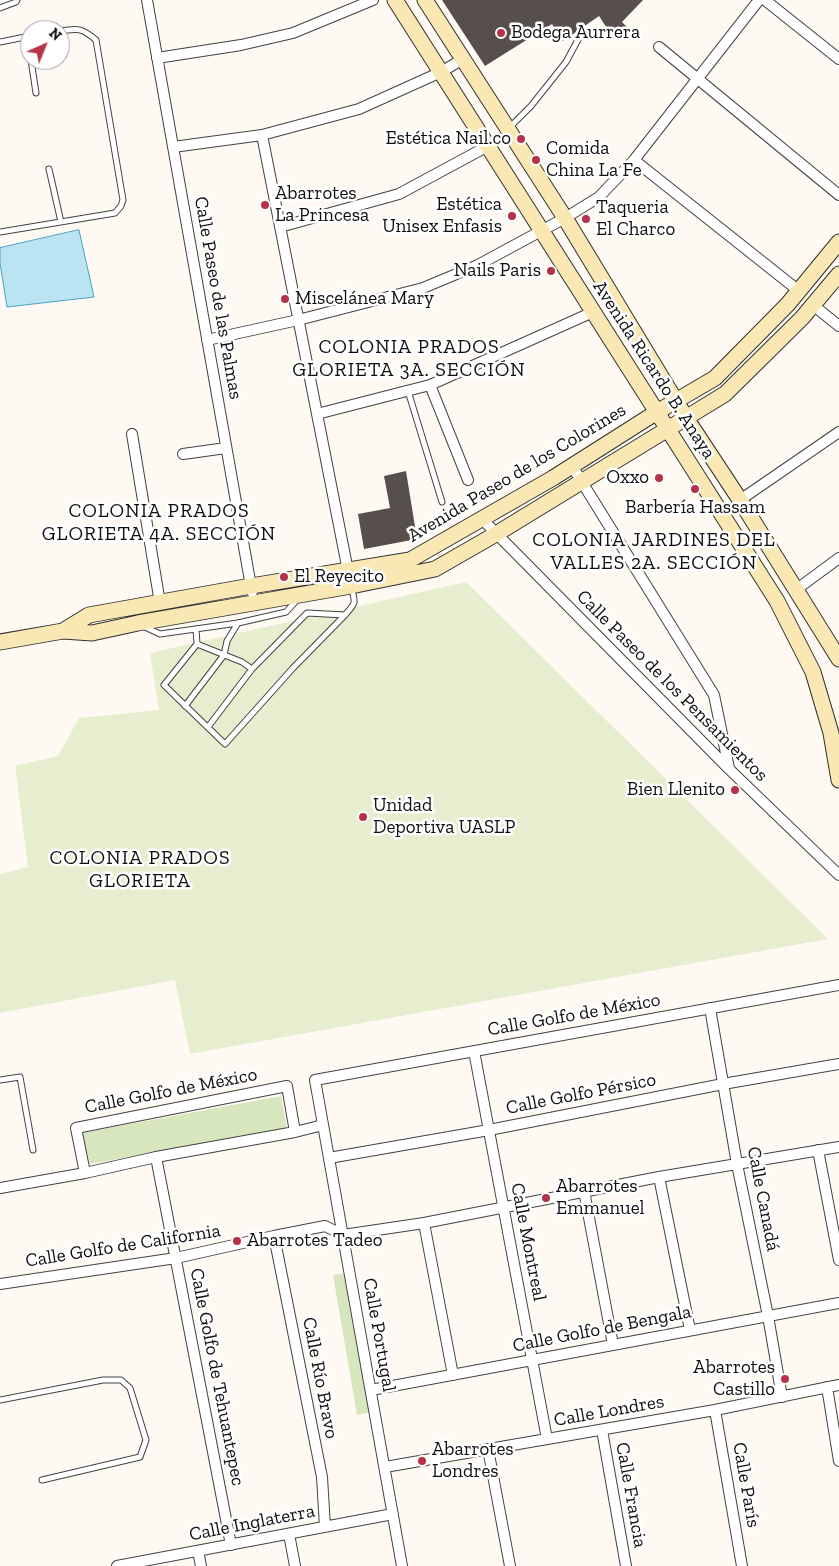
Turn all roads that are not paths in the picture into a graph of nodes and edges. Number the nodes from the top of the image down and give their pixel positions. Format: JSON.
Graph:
{"nodes":[{"id":1,"x":17,"y":0,"type":"edge"},
{"id":2,"x":147,"y":0,"type":"edge"},
{"id":3,"x":373,"y":0,"type":"edge"},
{"id":4,"x":395,"y":0,"type":"edge"},
{"id":5,"x":425,"y":0,"type":"edge"},
{"id":6,"x":759,"y":0,"type":"edge"},
{"id":7,"x":765,"y":0,"type":"edge"},
{"id":8,"x":0,"y":8,"type":"edge"},
{"id":9,"x":70,"y":29,"type":"edge"},
{"id":10,"x":580,"y":36,"type":"dead end"},
{"id":11,"x":20,"y":38,"type":"edge"},
{"id":12,"x":0,"y":42,"type":"edge"},
{"id":13,"x":659,"y":47,"type":"dead end"},
{"id":14,"x":157,"y":58,"type":"junction"},
{"id":15,"x":463,"y":59,"type":"junction"},
{"id":16,"x":839,"y":59,"type":"edge"},
{"id":17,"x":33,"y":70,"type":"edge"},
{"id":18,"x":441,"y":72,"type":"junction"},
{"id":19,"x":697,"y":79,"type":"junction"},
{"id":20,"x":36,"y":93,"type":"dead end"},
{"id":21,"x":508,"y":129,"type":"junction"},
{"id":22,"x":262,"y":135,"type":"junction"},
{"id":23,"x":488,"y":146,"type":"junction"},
{"id":24,"x":173,"y":147,"type":"junction"},
{"id":25,"x":634,"y":160,"type":"junction"},
{"id":26,"x":49,"y":169,"type":"dead end"},
{"id":27,"x":839,"y":195,"type":"edge"},
{"id":28,"x":564,"y":218,"type":"junction"},
{"id":29,"x":61,"y":222,"type":"junction"},
{"id":30,"x":280,"y":227,"type":"junction"},
{"id":31,"x":542,"y":230,"type":"junction"},
{"id":32,"x":0,"y":232,"type":"edge"},
{"id":33,"x":839,"y":242,"type":"edge"},
{"id":34,"x":839,"y":274,"type":"edge"},
{"id":35,"x":799,"y":291,"type":"junction"},
{"id":36,"x":813,"y":305,"type":"junction"},
{"id":37,"x":593,"y":312,"type":"junction"},
{"id":38,"x":298,"y":320,"type":"junction"},
{"id":39,"x":839,"y":326,"type":"edge"},
{"id":40,"x":208,"y":340,"type":"junction"},
{"id":41,"x":430,"y":385,"type":"junction"},
{"id":42,"x":408,"y":391,"type":"junction"},
{"id":43,"x":676,"y":402,"type":"junction"},
{"id":44,"x":657,"y":412,"type":"junction"},
{"id":45,"x":317,"y":414,"type":"junction"},
{"id":46,"x":686,"y":418,"type":"junction"},
{"id":47,"x":668,"y":430,"type":"junction"},
{"id":48,"x":839,"y":432,"type":"edge"},
{"id":49,"x":132,"y":434,"type":"dead end"},
{"id":50,"x":226,"y":448,"type":"junction"},
{"id":51,"x":183,"y":454,"type":"dead end"},
{"id":52,"x":572,"y":466,"type":"junction"},
{"id":53,"x":468,"y":480,"type":"dead end"},
{"id":54,"x":581,"y":482,"type":"junction"},
{"id":55,"x":740,"y":500,"type":"junction"},
{"id":56,"x":442,"y":502,"type":"dead end"},
{"id":57,"x":482,"y":519,"type":"junction"},
{"id":58,"x":496,"y":534,"type":"junction"},
{"id":59,"x":839,"y":558,"type":"edge"},
{"id":60,"x":349,"y":579,"type":"junction"},
{"id":61,"x":251,"y":586,"type":"junction"},
{"id":62,"x":797,"y":589,"type":"junction"},
{"id":63,"x":300,"y":596,"type":"junction"},
{"id":64,"x":160,"y":603,"type":"junction"},
{"id":65,"x":254,"y":603,"type":"junction"},
{"id":66,"x":113,"y":612,"type":"junction"},
{"id":67,"x":89,"y":615,"type":"junction"},
{"id":68,"x":345,"y":616,"type":"junction"},
{"id":69,"x":138,"y":623,"type":"junction"},
{"id":70,"x":238,"y":623,"type":"junction"},
{"id":71,"x":116,"y":627,"type":"junction"},
{"id":72,"x":196,"y":629,"type":"junction"},
{"id":73,"x":63,"y":632,"type":"junction"},
{"id":74,"x":92,"y":633,"type":"junction"},
{"id":75,"x":0,"y":642,"type":"edge"},
{"id":76,"x":197,"y":644,"type":"junction"},
{"id":77,"x":224,"y":655,"type":"junction"},
{"id":78,"x":839,"y":659,"type":"edge"},
{"id":79,"x":252,"y":669,"type":"junction"},
{"id":80,"x":185,"y":706,"type":"junction"},
{"id":81,"x":208,"y":727,"type":"junction"},
{"id":82,"x":729,"y":769,"type":"junction"},
{"id":83,"x":839,"y":780,"type":"edge"},
{"id":84,"x":839,"y":875,"type":"edge"},
{"id":85,"x":839,"y":985,"type":"edge"},
{"id":86,"x":710,"y":1008,"type":"junction"},
{"id":87,"x":474,"y":1051,"type":"junction"},
{"id":88,"x":839,"y":1064,"type":"edge"},
{"id":89,"x":0,"y":1080,"type":"edge"},
{"id":90,"x":315,"y":1080,"type":"joint"},
{"id":91,"x":723,"y":1084,"type":"junction"},
{"id":92,"x":323,"y":1124,"type":"junction"},
{"id":93,"x":489,"y":1130,"type":"junction"},
{"id":94,"x":295,"y":1132,"type":"junction"},
{"id":95,"x":839,"y":1147,"type":"edge"},
{"id":96,"x":33,"y":1150,"type":"dead end"},
{"id":97,"x":818,"y":1150,"type":"junction"},
{"id":98,"x":156,"y":1157,"type":"junction"},
{"id":99,"x":329,"y":1158,"type":"junction"},
{"id":100,"x":737,"y":1164,"type":"junction"},
{"id":101,"x":85,"y":1173,"type":"junction"},
{"id":102,"x":659,"y":1176,"type":"junction"},
{"id":103,"x":0,"y":1188,"type":"edge"},
{"id":104,"x":584,"y":1191,"type":"junction"},
{"id":105,"x":503,"y":1207,"type":"junction"},
{"id":106,"x":424,"y":1223,"type":"junction"},
{"id":107,"x":343,"y":1235,"type":"junction"},
{"id":108,"x":274,"y":1236,"type":"junction"},
{"id":109,"x":176,"y":1258,"type":"junction"},
{"id":110,"x":839,"y":1260,"type":"edge"},
{"id":111,"x":0,"y":1284,"type":"edge"},
{"id":112,"x":839,"y":1303,"type":"edge"},
{"id":113,"x":768,"y":1316,"type":"junction"},
{"id":114,"x":690,"y":1330,"type":"junction"},
{"id":115,"x":613,"y":1345,"type":"junction"},
{"id":116,"x":532,"y":1360,"type":"junction"},
{"id":117,"x":453,"y":1375,"type":"junction"},
{"id":118,"x":839,"y":1385,"type":"edge"},
{"id":119,"x":827,"y":1388,"type":"junction"},
{"id":120,"x":371,"y":1390,"type":"junction"},
{"id":121,"x":782,"y":1397,"type":"junction"},
{"id":122,"x":0,"y":1400,"type":"edge"},
{"id":123,"x":715,"y":1410,"type":"junction"},
{"id":124,"x":602,"y":1430,"type":"junction"},
{"id":125,"x":547,"y":1439,"type":"junction"},
{"id":126,"x":488,"y":1449,"type":"junction"},
{"id":127,"x":839,"y":1461,"type":"edge"},
{"id":128,"x":384,"y":1467,"type":"junction"},
{"id":129,"x":42,"y":1480,"type":"dead end"},
{"id":130,"x":393,"y":1514,"type":"junction"},
{"id":131,"x":325,"y":1527,"type":"junction"},
{"id":132,"x":289,"y":1534,"type":"junction"},
{"id":133,"x":230,"y":1545,"type":"junction"},
{"id":134,"x":198,"y":1551,"type":"junction"},
{"id":135,"x":118,"y":1566,"type":"edge"},
{"id":136,"x":201,"y":1566,"type":"edge"},
{"id":137,"x":295,"y":1566,"type":"edge"},
{"id":138,"x":402,"y":1566,"type":"edge"},
{"id":139,"x":510,"y":1566,"type":"edge"},
{"id":140,"x":626,"y":1566,"type":"edge"},
{"id":141,"x":742,"y":1566,"type":"edge"}],
"edges":[{"from":1,"to":8,"type":"lane"},
{"from":2,"to":14,"type":"street","name":"Calle Paseo de las Palmas"},
{"from":3,"to":14,"type":"street"},
{"from":4,"to":18,"type":"street","name":"Avenida Ricardo B. Anaya"},
{"from":5,"to":15,"type":"street","name":"Avenida Ricardo B. Anaya"},
{"from":6,"to":19,"type":"street"},
{"from":7,"to":16,"type":"street"},
{"from":9,"to":29,"type":"lane"},
{"from":10,"to":21,"type":"lane"},
{"from":11,"to":12,"type":"lane"},
{"from":13,"to":19,"type":"street"},
{"from":14,"to":24,"type":"street","name":"Calle Paseo de las Palmas"},
{"from":15,"to":18,"type":"street"},
{"from":15,"to":21,"type":"street","name":"Avenida Ricardo B. Anaya"},
{"from":17,"to":20,"type":"lane"},
{"from":18,"to":22,"type":"street"},
{"from":18,"to":23,"type":"street","name":"Avenida Ricardo B. Anaya"},
{"from":19,"to":25,"type":"street"},
{"from":19,"to":27,"type":"street"},
{"from":21,"to":28,"type":"street","name":"Avenida Ricardo B. Anaya"},
{"from":22,"to":24,"type":"street"},
{"from":22,"to":30,"type":"street"},
{"from":23,"to":30,"type":"street"},
{"from":23,"to":31,"type":"street","name":"Avenida Ricardo B. Anaya"},
{"from":24,"to":40,"type":"street","name":"Calle Paseo de las Palmas"},
{"from":25,"to":28,"type":"street"},
{"from":25,"to":35,"type":"street"},
{"from":26,"to":29,"type":"lane"},
{"from":28,"to":31,"type":"street"},
{"from":28,"to":43,"type":"street","name":"Avenida Ricardo B. Anaya"},
{"from":29,"to":32,"type":"lane"},
{"from":30,"to":38,"type":"street"},
{"from":31,"to":37,"type":"street","name":"Avenida Ricardo B. Anaya"},
{"from":31,"to":38,"type":"street"},
{"from":33,"to":35,"type":"street","name":"Avenida Paseo de los Colorines"},
{"from":34,"to":36,"type":"street","name":"Avenida Paseo de los Colorines"},
{"from":35,"to":43,"type":"street","name":"Avenida Paseo de los Colorines"},
{"from":36,"to":39,"type":"street"},
{"from":36,"to":46,"type":"street","name":"Avenida Paseo de los Colorines"},
{"from":37,"to":41,"type":"street"},
{"from":37,"to":44,"type":"street","name":"Avenida Ricardo B. Anaya"},
{"from":38,"to":40,"type":"street"},
{"from":38,"to":45,"type":"street"},
{"from":40,"to":50,"type":"street","name":"Calle Paseo de las Palmas"},
{"from":41,"to":42,"type":"street"},
{"from":41,"to":53,"type":"street"},
{"from":42,"to":45,"type":"street"},
{"from":42,"to":56,"type":"lane"},
{"from":43,"to":44,"type":"street","name":"Avenida Paseo de los Colorines"},
{"from":43,"to":46,"type":"street","name":"Avenida Ricardo B. Anaya"},
{"from":44,"to":47,"type":"street","name":"Avenida Ricardo B. Anaya"},
{"from":44,"to":52,"type":"street","name":"Avenida Paseo de los Colorines"},
{"from":45,"to":60,"type":"street"},
{"from":46,"to":47,"type":"street","name":"Avenida Paseo de los Colorines"},
{"from":46,"to":55,"type":"street","name":"Avenida Ricardo B. Anaya"},
{"from":47,"to":54,"type":"street","name":"Avenida Paseo de los Colorines"},
{"from":47,"to":83,"type":"street","name":"Avenida Ricardo B. Anaya"},
{"from":48,"to":55,"type":"street"},
{"from":49,"to":64,"type":"street"},
{"from":50,"to":51,"type":"street"},
{"from":50,"to":61,"type":"street","name":"Calle Paseo de las Palmas"},
{"from":52,"to":54,"type":"street"},
{"from":52,"to":57,"type":"street","name":"Avenida Paseo de los Colorines"},
{"from":54,"to":58,"type":"street","name":"Avenida Paseo de los Colorines"},
{"from":54,"to":82,"type":"street"},
{"from":55,"to":62,"type":"street","name":"Avenida Ricardo B. Anaya"},
{"from":57,"to":58,"type":"street","name":"Calle Paseo de los Pensamientos"},
{"from":57,"to":60,"type":"street","name":"Avenida Paseo de los Colorines"},
{"from":58,"to":60,"type":"street","name":"Avenida Paseo de los Colorines"},
{"from":58,"to":82,"type":"street","name":"Calle Paseo de los Pensamientos"},
{"from":59,"to":62,"type":"street"},
{"from":60,"to":61,"type":"street","name":"Avenida Paseo de los Colorines"},
{"from":60,"to":63,"type":"street","name":"Avenida Paseo de los Colorines"},
{"from":60,"to":68,"type":"lane"},
{"from":61,"to":64,"type":"street","name":"Avenida Paseo de los Colorines"},
{"from":61,"to":65,"type":"street","name":"Calle Paseo de las Palmas"},
{"from":62,"to":78,"type":"street","name":"Avenida Ricardo B. Anaya"},
{"from":63,"to":65,"type":"street","name":"Avenida Paseo de los Colorines"},
{"from":63,"to":70,"type":"lane"},
{"from":64,"to":66,"type":"street","name":"Avenida Paseo de los Colorines"},
{"from":65,"to":69,"type":"street","name":"Avenida Paseo de los Colorines"},
{"from":66,"to":67,"type":"street","name":"Avenida Paseo de los Colorines"},
{"from":66,"to":71,"type":"street"},
{"from":67,"to":73,"type":"street","name":"Avenida Paseo de los Colorines"},
{"from":67,"to":74,"type":"street"},
{"from":68,"to":79,"type":"lane"},
{"from":68,"to":81,"type":"lane"},
{"from":69,"to":71,"type":"street","name":"Avenida Paseo de los Colorines"},
{"from":69,"to":72,"type":"lane"},
{"from":70,"to":72,"type":"lane"},
{"from":70,"to":77,"type":"lane"},
{"from":71,"to":74,"type":"street","name":"Avenida Paseo de los Colorines"},
{"from":72,"to":76,"type":"lane"},
{"from":73,"to":74,"type":"street","name":"Avenida Paseo de los Colorines"},
{"from":73,"to":75,"type":"street","name":"Avenida Paseo de los Colorines"},
{"from":76,"to":77,"type":"lane"},
{"from":76,"to":80,"type":"lane"},
{"from":77,"to":79,"type":"lane"},
{"from":77,"to":80,"type":"lane"},
{"from":79,"to":81,"type":"lane"},
{"from":80,"to":81,"type":"lane"},
{"from":82,"to":84,"type":"street","name":"Calle Paseo de los Pensamientos"},
{"from":85,"to":86,"type":"street","name":"Calle Golfo de México"},
{"from":86,"to":87,"type":"street","name":"Calle Golfo de México"},
{"from":86,"to":91,"type":"street","name":"Calle Canadá"},
{"from":87,"to":90,"type":"street","name":"Calle Golfo de México"},
{"from":87,"to":93,"type":"street","name":"Calle Montreal"},
{"from":88,"to":91,"type":"street","name":"Calle Golfo Pérsico"},
{"from":89,"to":96,"type":"lane"},
{"from":90,"to":92,"type":"street","name":"Calle Portugal"},
{"from":91,"to":93,"type":"street","name":"Calle Golfo Pérsico"},
{"from":91,"to":100,"type":"street","name":"Calle Canadá"},
{"from":92,"to":94,"type":"street"},
{"from":92,"to":99,"type":"street","name":"Calle Portugal"},
{"from":93,"to":99,"type":"street","name":"Calle Golfo Pérsico"},
{"from":93,"to":105,"type":"street","name":"Calle Montreal"},
{"from":94,"to":98,"type":"street"},
{"from":94,"to":101,"type":"street","name":"Calle Golfo de México"},
{"from":95,"to":97,"type":"street","name":"Calle Golfo de California"},
{"from":97,"to":100,"type":"street","name":"Calle Golfo de California"},
{"from":97,"to":110,"type":"street"},
{"from":98,"to":101,"type":"street"},
{"from":98,"to":109,"type":"street","name":"Calle Golfo de Tehuantepec"},
{"from":99,"to":107,"type":"street","name":"Calle Portugal"},
{"from":100,"to":102,"type":"street","name":"Calle Golfo de California"},
{"from":100,"to":113,"type":"street","name":"Calle Canadá"},
{"from":101,"to":103,"type":"street"},
{"from":102,"to":104,"type":"street","name":"Calle Golfo de California"},
{"from":102,"to":114,"type":"street"},
{"from":104,"to":105,"type":"street","name":"Calle Golfo de California"},
{"from":104,"to":115,"type":"street"},
{"from":105,"to":106,"type":"street","name":"Calle Golfo de California"},
{"from":105,"to":116,"type":"street","name":"Calle Montreal"},
{"from":106,"to":107,"type":"street","name":"Calle Golfo de California"},
{"from":106,"to":117,"type":"street"},
{"from":107,"to":108,"type":"street","name":"Calle Golfo de California"},
{"from":107,"to":120,"type":"street","name":"Calle Portugal"},
{"from":108,"to":109,"type":"street","name":"Calle Golfo de California"},
{"from":108,"to":131,"type":"street","name":"Calle Río Bravo"},
{"from":109,"to":111,"type":"street","name":"Calle Golfo de California"},
{"from":109,"to":133,"type":"street","name":"Calle Golfo de Tehuantepec"},
{"from":112,"to":113,"type":"street","name":"Calle Golfo de Bengala"},
{"from":113,"to":114,"type":"street","name":"Calle Golfo de Bengala"},
{"from":113,"to":121,"type":"street","name":"Calle Canadá"},
{"from":114,"to":115,"type":"street","name":"Calle Golfo de Bengala"},
{"from":115,"to":116,"type":"street","name":"Calle Golfo de Bengala"},
{"from":116,"to":117,"type":"street","name":"Calle Golfo de Bengala"},
{"from":116,"to":125,"type":"street","name":"Calle Montreal"},
{"from":117,"to":120,"type":"street","name":"Calle Golfo de Bengala"},
{"from":118,"to":119,"type":"street","name":"Calle Londres"},
{"from":119,"to":121,"type":"street","name":"Calle Londres"},
{"from":119,"to":127,"type":"street"},
{"from":120,"to":128,"type":"street","name":"Calle Portugal"},
{"from":121,"to":123,"type":"street","name":"Calle Londres"},
{"from":122,"to":129,"type":"lane"},
{"from":123,"to":124,"type":"street","name":"Calle Londres"},
{"from":123,"to":141,"type":"street","name":"Calle París"},
{"from":124,"to":125,"type":"street","name":"Calle Londres"},
{"from":124,"to":140,"type":"street","name":"Calle Francia"},
{"from":125,"to":126,"type":"street","name":"Calle Londres"},
{"from":126,"to":128,"type":"street","name":"Calle Londres"},
{"from":126,"to":139,"type":"street"},
{"from":128,"to":130,"type":"street","name":"Calle Portugal"},
{"from":130,"to":131,"type":"street","name":"Calle Inglaterra"},
{"from":130,"to":138,"type":"street","name":"Calle Portugal"},
{"from":131,"to":132,"type":"street","name":"Calle Inglaterra"},
{"from":132,"to":133,"type":"street","name":"Calle Inglaterra"},
{"from":132,"to":137,"type":"street"},
{"from":133,"to":134,"type":"street","name":"Calle Inglaterra"},
{"from":134,"to":135,"type":"street","name":"Calle Inglaterra"},
{"from":134,"to":136,"type":"street"}]}
